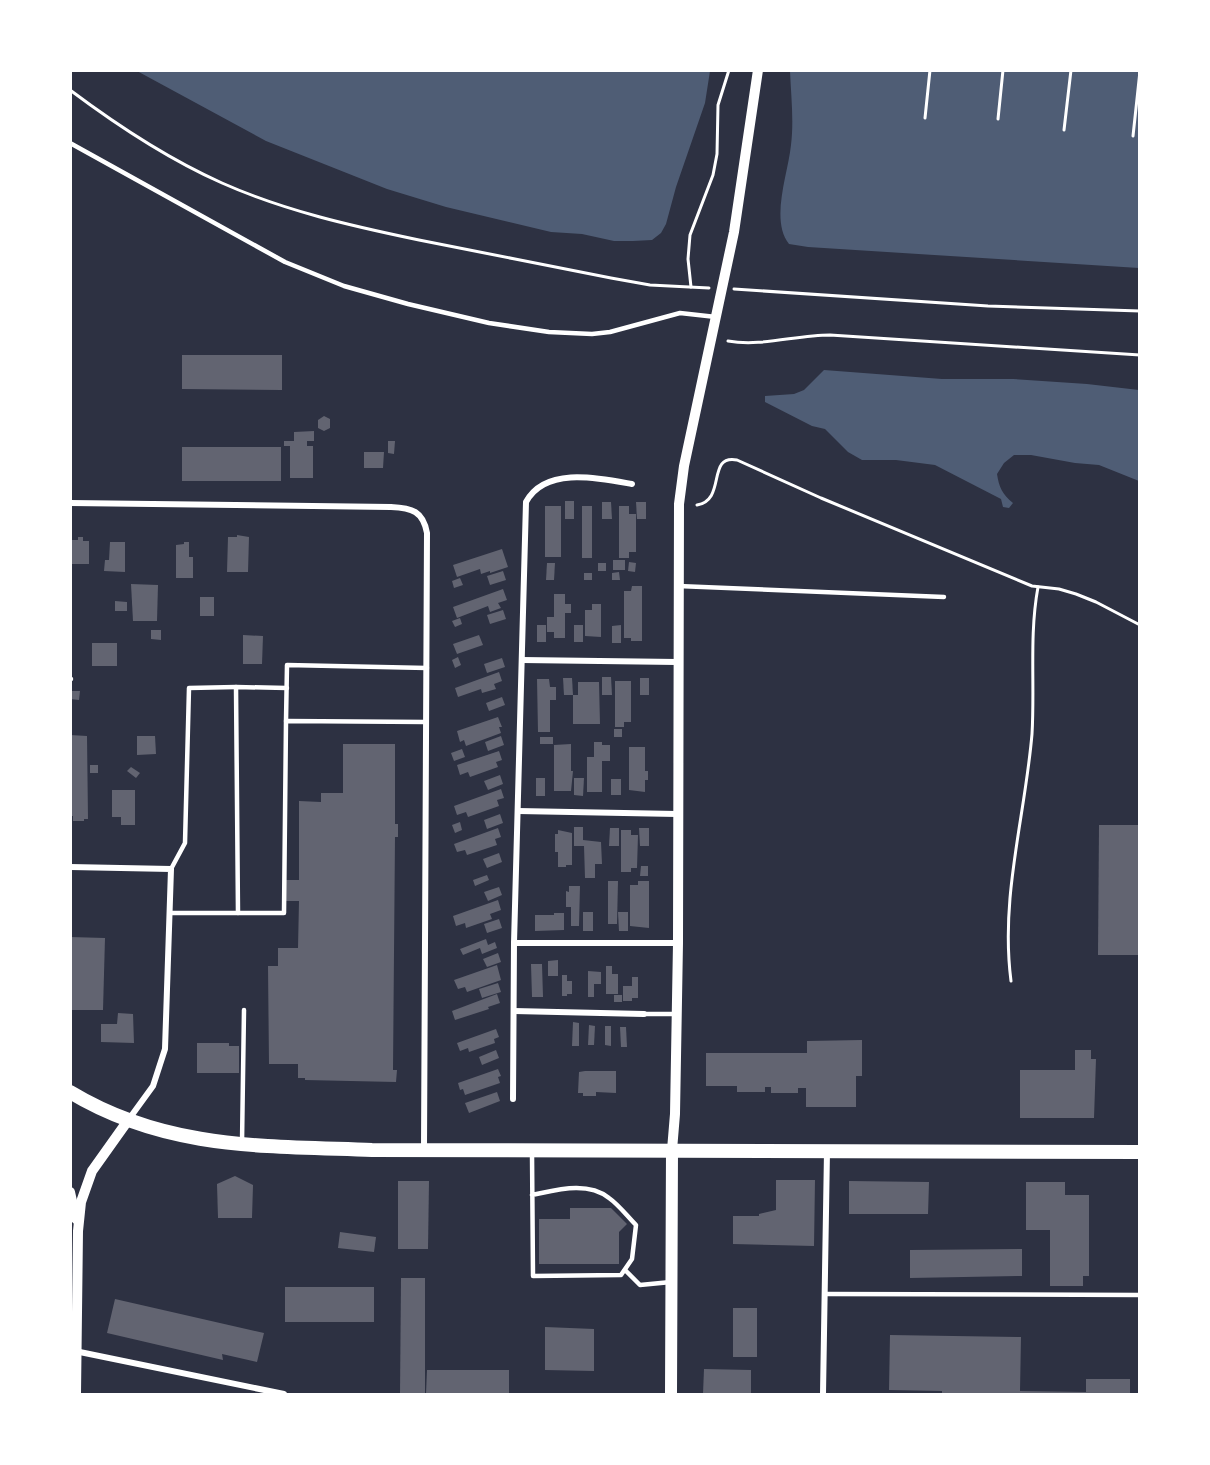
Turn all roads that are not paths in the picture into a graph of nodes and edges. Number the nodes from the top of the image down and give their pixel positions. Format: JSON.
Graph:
{"nodes":[{"id":1,"x":758,"y":70,"type":"edge"},
{"id":2,"x":70,"y":143,"type":"edge"},
{"id":3,"x":716,"y":317,"type":"junction"},
{"id":4,"x":632,"y":484,"type":"dead end"},
{"id":5,"x":70,"y":503,"type":"edge"},
{"id":6,"x":678,"y":586,"type":"junction"},
{"id":7,"x":944,"y":597,"type":"dead end"},
{"id":8,"x":522,"y":660,"type":"junction"},
{"id":9,"x":677,"y":662,"type":"junction"},
{"id":10,"x":427,"y":668,"type":"junction"},
{"id":11,"x":236,"y":687,"type":"junction"},
{"id":12,"x":287,"y":688,"type":"junction"},
{"id":13,"x":286,"y":722,"type":"junction"},
{"id":14,"x":426,"y":722,"type":"junction"},
{"id":15,"x":518,"y":811,"type":"junction"},
{"id":16,"x":677,"y":813,"type":"junction"},
{"id":17,"x":70,"y":867,"type":"edge"},
{"id":18,"x":171,"y":869,"type":"junction"},
{"id":19,"x":170,"y":913,"type":"junction"},
{"id":20,"x":238,"y":913,"type":"junction"},
{"id":21,"x":514,"y":943,"type":"junction"},
{"id":22,"x":678,"y":943,"type":"junction"},
{"id":23,"x":244,"y":1010,"type":"dead end"},
{"id":24,"x":514,"y":1011,"type":"junction"},
{"id":25,"x":644,"y":1014,"type":"joint"},
{"id":26,"x":676,"y":1014,"type":"junction"},
{"id":27,"x":70,"y":1092,"type":"edge"},
{"id":28,"x":513,"y":1099,"type":"dead end"},
{"id":29,"x":129,"y":1119,"type":"junction"},
{"id":30,"x":242,"y":1145,"type":"junction"},
{"id":31,"x":672,"y":1149,"type":"junction"},
{"id":32,"x":424,"y":1150,"type":"junction"},
{"id":33,"x":532,"y":1150,"type":"junction"},
{"id":34,"x":827,"y":1150,"type":"junction"},
{"id":35,"x":1140,"y":1152,"type":"edge"},
{"id":36,"x":70,"y":1192,"type":"edge"},
{"id":37,"x":532,"y":1195,"type":"junction"},
{"id":38,"x":78,"y":1231,"type":"junction"},
{"id":39,"x":625,"y":1270,"type":"junction"},
{"id":40,"x":671,"y":1282,"type":"junction"},
{"id":41,"x":825,"y":1294,"type":"junction"},
{"id":42,"x":1140,"y":1295,"type":"edge"},
{"id":43,"x":74,"y":1350,"type":"edge"},
{"id":44,"x":76,"y":1395,"type":"edge"},
{"id":45,"x":284,"y":1395,"type":"edge"},
{"id":46,"x":671,"y":1395,"type":"edge"},
{"id":47,"x":823,"y":1395,"type":"edge"}],
"edges":[{"from":1,"to":3,"type":"street"},
{"from":2,"to":3,"type":"lane"},
{"from":3,"to":6,"type":"street"},
{"from":4,"to":8,"type":"street"},
{"from":5,"to":10,"type":"street"},
{"from":6,"to":7,"type":"lane"},
{"from":6,"to":9,"type":"street"},
{"from":8,"to":9,"type":"street"},
{"from":8,"to":15,"type":"street"},
{"from":9,"to":16,"type":"street"},
{"from":10,"to":12,"type":"lane"},
{"from":10,"to":14,"type":"street"},
{"from":11,"to":12,"type":"lane"},
{"from":11,"to":18,"type":"lane"},
{"from":11,"to":20,"type":"lane"},
{"from":12,"to":13,"type":"lane"},
{"from":13,"to":14,"type":"lane"},
{"from":13,"to":20,"type":"lane"},
{"from":14,"to":32,"type":"street"},
{"from":15,"to":16,"type":"street"},
{"from":15,"to":21,"type":"street"},
{"from":16,"to":22,"type":"street"},
{"from":17,"to":18,"type":"street"},
{"from":18,"to":19,"type":"street"},
{"from":19,"to":20,"type":"lane"},
{"from":19,"to":29,"type":"street"},
{"from":21,"to":22,"type":"street"},
{"from":21,"to":24,"type":"street"},
{"from":22,"to":26,"type":"street"},
{"from":23,"to":30,"type":"lane"},
{"from":24,"to":25,"type":"street"},
{"from":24,"to":28,"type":"street"},
{"from":25,"to":26,"type":"lane"},
{"from":26,"to":31,"type":"street"},
{"from":27,"to":29,"type":"main road"},
{"from":29,"to":30,"type":"main road"},
{"from":29,"to":38,"type":"street"},
{"from":30,"to":32,"type":"main road"},
{"from":31,"to":33,"type":"main road"},
{"from":31,"to":34,"type":"main road"},
{"from":31,"to":40,"type":"main road"},
{"from":32,"to":33,"type":"main road"},
{"from":33,"to":37,"type":"lane"},
{"from":34,"to":35,"type":"main road"},
{"from":34,"to":41,"type":"street"},
{"from":36,"to":38,"type":"street"},
{"from":37,"to":39,"type":"lane"},
{"from":37,"to":39,"type":"lane"},
{"from":38,"to":43,"type":"street"},
{"from":39,"to":40,"type":"lane"},
{"from":40,"to":46,"type":"main road"},
{"from":41,"to":42,"type":"lane"},
{"from":41,"to":47,"type":"street"},
{"from":43,"to":44,"type":"street"},
{"from":43,"to":45,"type":"street"}]}
